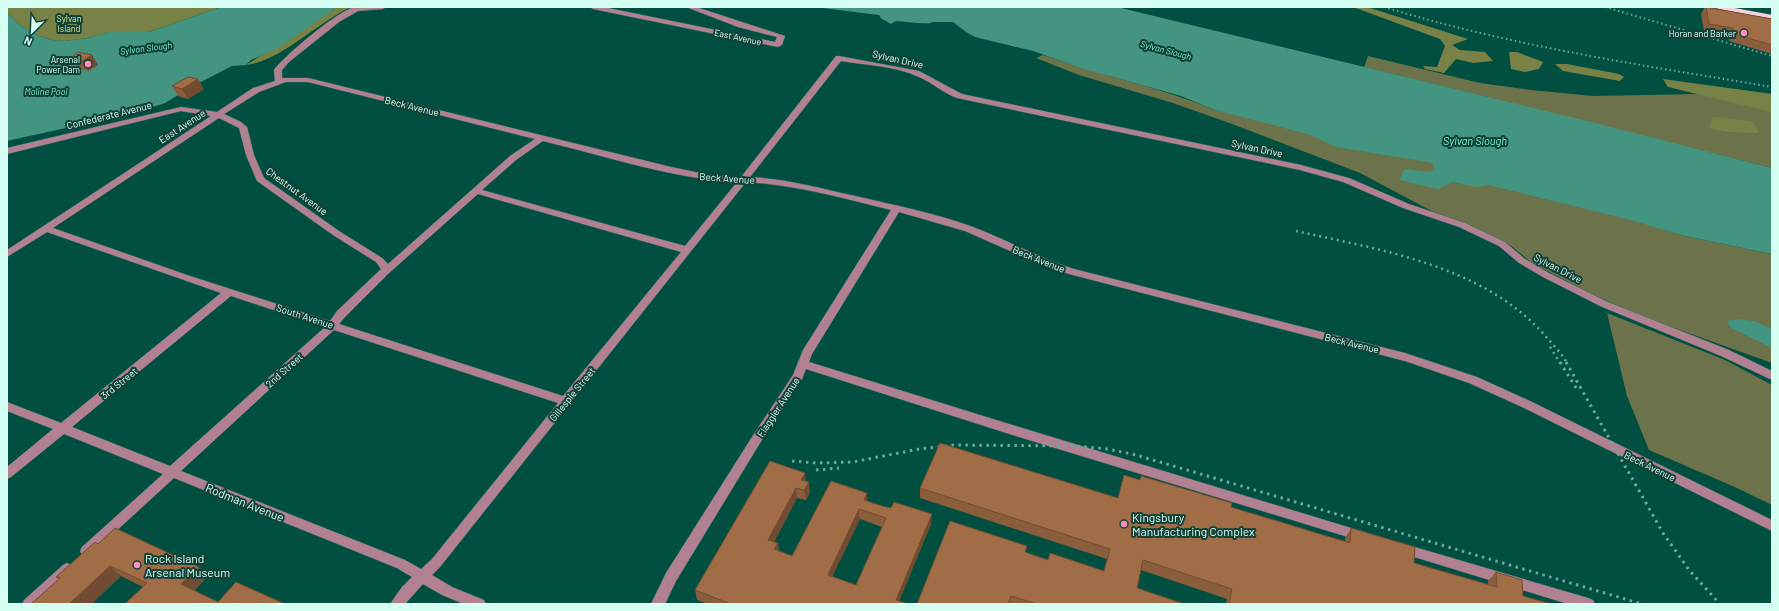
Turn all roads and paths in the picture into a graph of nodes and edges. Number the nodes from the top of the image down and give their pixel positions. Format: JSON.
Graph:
{"nodes":[{"id":1,"x":383,"y":7,"type":"edge"},
{"id":2,"x":593,"y":7,"type":"edge"},
{"id":3,"x":689,"y":7,"type":"edge"},
{"id":4,"x":1718,"y":7,"type":"edge"},
{"id":5,"x":1751,"y":7,"type":"edge"},
{"id":6,"x":357,"y":8,"type":"edge"},
{"id":7,"x":1735,"y":9,"type":"edge"},
{"id":8,"x":1772,"y":11,"type":"edge"},
{"id":9,"x":1772,"y":17,"type":"edge"},
{"id":10,"x":279,"y":81,"type":"junction"},
{"id":11,"x":217,"y":116,"type":"junction"},
{"id":12,"x":541,"y":138,"type":"junction"},
{"id":13,"x":7,"y":151,"type":"edge"},
{"id":14,"x":756,"y":164,"type":"junction"},
{"id":15,"x":743,"y":180,"type":"junction"},
{"id":16,"x":785,"y":183,"type":"junction"},
{"id":17,"x":476,"y":192,"type":"junction"},
{"id":18,"x":896,"y":210,"type":"junction"},
{"id":19,"x":45,"y":228,"type":"junction"},
{"id":20,"x":686,"y":250,"type":"junction"},
{"id":21,"x":7,"y":254,"type":"edge"},
{"id":22,"x":385,"y":272,"type":"junction"},
{"id":23,"x":230,"y":292,"type":"junction"},
{"id":24,"x":333,"y":325,"type":"junction"},
{"id":25,"x":803,"y":364,"type":"junction"},
{"id":26,"x":1772,"y":376,"type":"edge"},
{"id":27,"x":565,"y":401,"type":"junction"},
{"id":28,"x":7,"y":406,"type":"edge"},
{"id":29,"x":63,"y":429,"type":"junction"},
{"id":30,"x":172,"y":472,"type":"junction"},
{"id":31,"x":7,"y":474,"type":"edge"},
{"id":32,"x":1772,"y":526,"type":"edge"},
{"id":33,"x":1373,"y":540,"type":"edge"},
{"id":34,"x":1388,"y":544,"type":"edge"},
{"id":35,"x":422,"y":577,"type":"junction"},
{"id":36,"x":29,"y":604,"type":"edge"},
{"id":37,"x":397,"y":604,"type":"edge"},
{"id":38,"x":479,"y":604,"type":"edge"},
{"id":39,"x":658,"y":604,"type":"edge"},
{"id":40,"x":1588,"y":604,"type":"edge"}],
"edges":[{"from":1,"to":6,"type":"street"},
{"from":2,"to":3,"type":"street","name":"East Avenue"},
{"from":4,"to":7,"type":"main road"},
{"from":5,"to":8,"type":"main road"},
{"from":6,"to":10,"type":"street"},
{"from":7,"to":9,"type":"main road"},
{"from":10,"to":11,"type":"street","name":"East Avenue"},
{"from":10,"to":12,"type":"street","name":"Beck Avenue"},
{"from":11,"to":13,"type":"street","name":"Confederate Avenue"},
{"from":11,"to":19,"type":"street","name":"East Avenue"},
{"from":11,"to":22,"type":"street","name":"Chestnut Avenue"},
{"from":12,"to":15,"type":"street","name":"Beck Avenue"},
{"from":12,"to":17,"type":"street","name":"2nd Street"},
{"from":14,"to":15,"type":"street","name":"Sylvan Drive"},
{"from":14,"to":16,"type":"street"},
{"from":14,"to":26,"type":"street","name":"Sylvan Drive"},
{"from":15,"to":16,"type":"street","name":"Beck Avenue"},
{"from":15,"to":20,"type":"street","name":"Gillespie Street"},
{"from":16,"to":18,"type":"street","name":"Beck Avenue"},
{"from":17,"to":20,"type":"street"},
{"from":17,"to":22,"type":"street","name":"2nd Street"},
{"from":18,"to":25,"type":"street","name":"Flaggler Avenue"},
{"from":18,"to":32,"type":"street","name":"Beck Avenue"},
{"from":19,"to":21,"type":"street","name":"East Avenue"},
{"from":19,"to":23,"type":"street","name":"South Avenue"},
{"from":20,"to":27,"type":"street","name":"Gillespie Street"},
{"from":22,"to":24,"type":"street","name":"2nd Street"},
{"from":23,"to":24,"type":"street","name":"South Avenue"},
{"from":23,"to":29,"type":"street","name":"3rd Street"},
{"from":24,"to":27,"type":"street","name":"South Avenue"},
{"from":24,"to":30,"type":"street","name":"2nd Street"},
{"from":25,"to":33,"type":"street"},
{"from":25,"to":39,"type":"street","name":"Flaggler Avenue"},
{"from":27,"to":35,"type":"street","name":"Gillespie Street"},
{"from":28,"to":29,"type":"street","name":"Rodman Avenue"},
{"from":29,"to":30,"type":"street","name":"Rodman Avenue"},
{"from":29,"to":31,"type":"street","name":"3rd Street"},
{"from":30,"to":35,"type":"street","name":"Rodman Avenue"},
{"from":30,"to":36,"type":"street","name":"2nd Street"},
{"from":34,"to":40,"type":"street"},
{"from":35,"to":37,"type":"street","name":"Gillespie Street"},
{"from":35,"to":38,"type":"street","name":"Rodman Avenue"}]}
